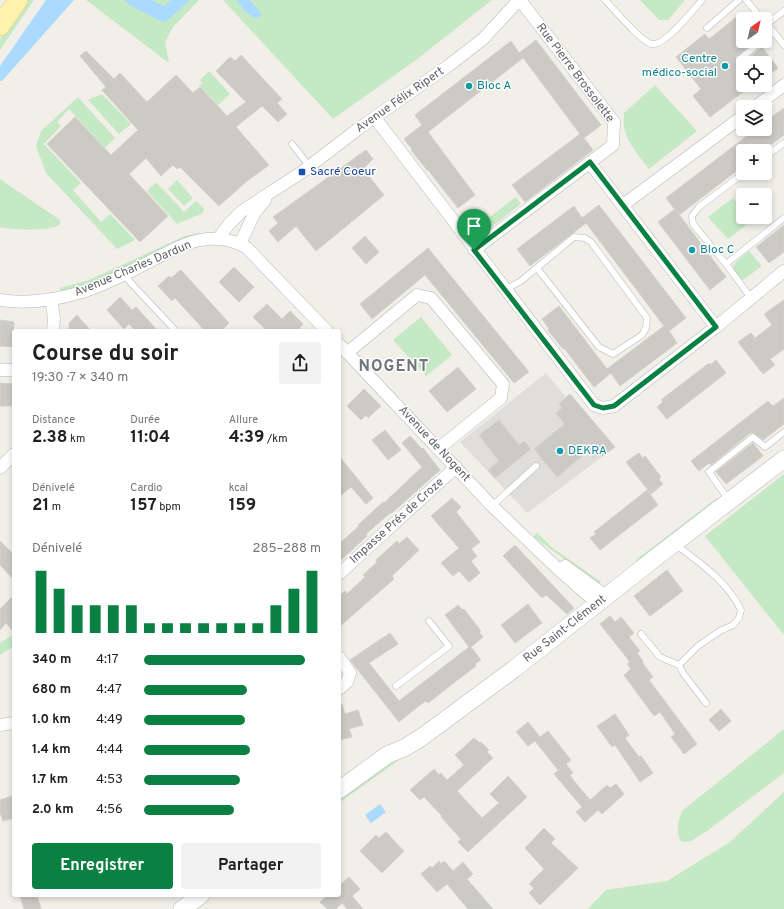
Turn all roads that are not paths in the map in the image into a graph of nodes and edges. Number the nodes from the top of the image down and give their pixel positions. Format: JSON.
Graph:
{"nodes":[{"id":1,"x":18,"y":0,"type":"edge"},
{"id":2,"x":519,"y":0,"type":"edge"},
{"id":3,"x":605,"y":0,"type":"edge"},
{"id":4,"x":702,"y":0,"type":"edge"},
{"id":5,"x":739,"y":0,"type":"edge"},
{"id":6,"x":746,"y":0,"type":"edge"},
{"id":7,"x":784,"y":11,"type":"edge"},
{"id":8,"x":756,"y":12,"type":"edge"},
{"id":9,"x":772,"y":19,"type":"edge"},
{"id":10,"x":0,"y":26,"type":"edge"},
{"id":11,"x":707,"y":28,"type":"dead end"},
{"id":12,"x":772,"y":30,"type":"edge"},
{"id":13,"x":774,"y":32,"type":"joint"},
{"id":14,"x":784,"y":45,"type":"edge"},
{"id":15,"x":753,"y":48,"type":"edge"},
{"id":16,"x":744,"y":56,"type":"edge"},
{"id":17,"x":784,"y":85,"type":"edge"},
{"id":18,"x":764,"y":100,"type":"edge"},
{"id":19,"x":375,"y":118,"type":"junction"},
{"id":20,"x":736,"y":121,"type":"edge"},
{"id":21,"x":784,"y":143,"type":"edge"},
{"id":22,"x":292,"y":144,"type":"dead end"},
{"id":23,"x":772,"y":152,"type":"edge"},
{"id":24,"x":590,"y":162,"type":"junction"},
{"id":25,"x":310,"y":167,"type":"junction"},
{"id":26,"x":736,"y":179,"type":"edge"},
{"id":27,"x":273,"y":192,"type":"junction"},
{"id":28,"x":623,"y":205,"type":"junction"},
{"id":29,"x":784,"y":218,"type":"edge"},
{"id":30,"x":218,"y":239,"type":"junction"},
{"id":31,"x":240,"y":244,"type":"junction"},
{"id":32,"x":474,"y":250,"type":"junction"},
{"id":33,"x":726,"y":264,"type":"junction"},
{"id":34,"x":537,"y":268,"type":"junction"},
{"id":35,"x":784,"y":271,"type":"edge"},
{"id":36,"x":125,"y":274,"type":"junction"},
{"id":37,"x":505,"y":290,"type":"junction"},
{"id":38,"x":751,"y":298,"type":"junction"},
{"id":39,"x":51,"y":299,"type":"junction"},
{"id":40,"x":0,"y":300,"type":"edge"},
{"id":41,"x":716,"y":327,"type":"junction"},
{"id":42,"x":53,"y":329,"type":"edge"},
{"id":43,"x":174,"y":329,"type":"dead end"},
{"id":44,"x":325,"y":329,"type":"edge"},
{"id":45,"x":343,"y":348,"type":"edge"},
{"id":46,"x":0,"y":370,"type":"edge"},
{"id":47,"x":12,"y":370,"type":"edge"},
{"id":48,"x":784,"y":432,"type":"edge"},
{"id":49,"x":438,"y":449,"type":"junction"},
{"id":50,"x":12,"y":456,"type":"edge"},
{"id":51,"x":784,"y":459,"type":"edge"},
{"id":52,"x":536,"y":466,"type":"dead end"},
{"id":53,"x":456,"y":467,"type":"junction"},
{"id":54,"x":0,"y":468,"type":"edge"},
{"id":55,"x":729,"y":501,"type":"junction"},
{"id":56,"x":492,"y":506,"type":"junction"},
{"id":57,"x":674,"y":543,"type":"junction"},
{"id":58,"x":341,"y":572,"type":"edge"},
{"id":59,"x":602,"y":600,"type":"junction"},
{"id":60,"x":429,"y":621,"type":"dead end"},
{"id":61,"x":642,"y":634,"type":"dead end"},
{"id":62,"x":341,"y":660,"type":"edge"},
{"id":63,"x":679,"y":664,"type":"junction"},
{"id":64,"x":396,"y":686,"type":"dead end"},
{"id":65,"x":341,"y":687,"type":"edge"},
{"id":66,"x":706,"y":703,"type":"dead end"},
{"id":67,"x":12,"y":723,"type":"edge"},
{"id":68,"x":0,"y":725,"type":"edge"},
{"id":69,"x":341,"y":789,"type":"edge"},
{"id":70,"x":198,"y":897,"type":"edge"},
{"id":71,"x":182,"y":909,"type":"edge"}],
"edges":[{"from":1,"to":10,"type":"main road"},
{"from":2,"to":19,"type":"street","name":"Avenue Félix Ripert"},
{"from":2,"to":24,"type":"street","name":"Rue Pierre Brossolette"},
{"from":3,"to":4,"type":"lane"},
{"from":5,"to":11,"type":"lane"},
{"from":6,"to":8,"type":"lane"},
{"from":7,"to":9,"type":"lane"},
{"from":12,"to":13,"type":"lane"},
{"from":13,"to":14,"type":"lane"},
{"from":15,"to":16,"type":"lane"},
{"from":17,"to":18,"type":"street"},
{"from":19,"to":25,"type":"street","name":"Avenue Félix Ripert"},
{"from":19,"to":32,"type":"street"},
{"from":20,"to":28,"type":"street"},
{"from":21,"to":23,"type":"lane"},
{"from":22,"to":25,"type":"lane"},
{"from":24,"to":28,"type":"street"},
{"from":24,"to":32,"type":"street","name":"Rue Pierre Brossolette"},
{"from":25,"to":27,"type":"street","name":"Avenue Félix Ripert"},
{"from":26,"to":33,"type":"lane"},
{"from":27,"to":30,"type":"street","name":"Avenue Félix Ripert"},
{"from":27,"to":31,"type":"street","name":"Avenue Félix Ripert"},
{"from":28,"to":41,"type":"street"},
{"from":29,"to":33,"type":"lane"},
{"from":30,"to":31,"type":"street"},
{"from":30,"to":36,"type":"street","name":"Avenue Charles Dardun"},
{"from":31,"to":44,"type":"street"},
{"from":32,"to":37,"type":"street"},
{"from":33,"to":38,"type":"lane"},
{"from":34,"to":34,"type":"lane"},
{"from":34,"to":37,"type":"lane"},
{"from":35,"to":38,"type":"street"},
{"from":36,"to":39,"type":"street","name":"Avenue Charles Dardun"},
{"from":36,"to":43,"type":"lane"},
{"from":37,"to":41,"type":"street"},
{"from":38,"to":41,"type":"street"},
{"from":39,"to":40,"type":"street","name":"Avenue Charles Dardun"},
{"from":39,"to":42,"type":"street"},
{"from":45,"to":49,"type":"street","name":"Avenue de Nogent"},
{"from":45,"to":49,"type":"street"},
{"from":46,"to":47,"type":"street"},
{"from":48,"to":55,"type":"lane"},
{"from":49,"to":53,"type":"street","name":"Avenue de Nogent"},
{"from":50,"to":54,"type":"street"},
{"from":51,"to":55,"type":"main road","name":"Rue Saint-Clément"},
{"from":52,"to":56,"type":"lane"},
{"from":53,"to":56,"type":"street","name":"Avenue de Nogent"},
{"from":53,"to":58,"type":"street","name":"Impasse Prés de Croze"},
{"from":55,"to":57,"type":"main road","name":"Rue Saint-Clément"},
{"from":56,"to":59,"type":"street","name":"Avenue de Nogent"},
{"from":57,"to":59,"type":"main road","name":"Rue Saint-Clément"},
{"from":57,"to":63,"type":"lane"},
{"from":59,"to":69,"type":"main road","name":"Rue Saint-Clément"},
{"from":60,"to":64,"type":"lane"},
{"from":61,"to":63,"type":"lane"},
{"from":62,"to":65,"type":"street"},
{"from":63,"to":66,"type":"lane"},
{"from":67,"to":68,"type":"street"},
{"from":70,"to":71,"type":"main road"}]}
